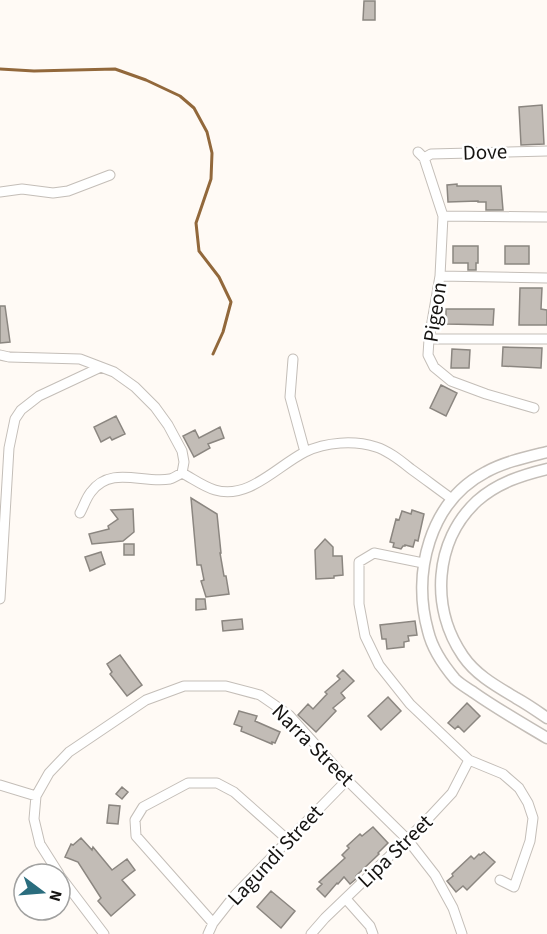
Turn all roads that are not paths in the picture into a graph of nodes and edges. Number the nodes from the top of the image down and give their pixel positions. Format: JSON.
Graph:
{"nodes":[{"id":1,"x":547,"y":150,"type":"edge"},
{"id":2,"x":421,"y":155,"type":"joint"},
{"id":3,"x":110,"y":175,"type":"dead end"},
{"id":4,"x":0,"y":192,"type":"edge"},
{"id":5,"x":443,"y":216,"type":"junction"},
{"id":6,"x":547,"y":217,"type":"edge"},
{"id":7,"x":440,"y":276,"type":"junction"},
{"id":8,"x":547,"y":278,"type":"edge"},
{"id":9,"x":429,"y":339,"type":"junction"},
{"id":10,"x":547,"y":339,"type":"edge"},
{"id":11,"x":0,"y":355,"type":"edge"},
{"id":12,"x":293,"y":359,"type":"dead end"},
{"id":13,"x":101,"y":368,"type":"junction"},
{"id":14,"x":534,"y":408,"type":"dead end"},
{"id":15,"x":305,"y":452,"type":"junction"},
{"id":16,"x":547,"y":452,"type":"edge"},
{"id":17,"x":547,"y":469,"type":"edge"},
{"id":18,"x":182,"y":473,"type":"junction"},
{"id":19,"x":452,"y":499,"type":"junction"},
{"id":20,"x":80,"y":513,"type":"dead end"},
{"id":21,"x":423,"y":563,"type":"junction"},
{"id":22,"x":0,"y":599,"type":"edge"},
{"id":23,"x":518,"y":699,"type":"junction"},
{"id":24,"x":508,"y":714,"type":"junction"},
{"id":25,"x":547,"y":718,"type":"edge"},
{"id":26,"x":547,"y":738,"type":"edge"},
{"id":27,"x":469,"y":760,"type":"junction"},
{"id":28,"x":347,"y":780,"type":"junction"},
{"id":29,"x":0,"y":785,"type":"edge"},
{"id":30,"x":36,"y":796,"type":"junction"},
{"id":31,"x":407,"y":839,"type":"junction"},
{"id":32,"x":288,"y":840,"type":"junction"},
{"id":33,"x":51,"y":862,"type":"edge"},
{"id":34,"x":500,"y":880,"type":"dead end"},
{"id":35,"x":72,"y":892,"type":"edge"},
{"id":36,"x":345,"y":899,"type":"junction"},
{"id":37,"x":213,"y":923,"type":"junction"},
{"id":38,"x":104,"y":934,"type":"edge"},
{"id":39,"x":208,"y":934,"type":"edge"},
{"id":40,"x":311,"y":934,"type":"edge"},
{"id":41,"x":374,"y":934,"type":"edge"},
{"id":42,"x":462,"y":934,"type":"edge"}],
"edges":[{"from":1,"to":2,"type":"street","name":"Dove"},
{"from":2,"to":5,"type":"street","name":"Pigeon"},
{"from":3,"to":4,"type":"street"},
{"from":5,"to":6,"type":"street"},
{"from":5,"to":7,"type":"street","name":"Pigeon"},
{"from":7,"to":8,"type":"street"},
{"from":7,"to":9,"type":"street","name":"Pigeon"},
{"from":9,"to":10,"type":"street"},
{"from":9,"to":14,"type":"street","name":"Pigeon"},
{"from":11,"to":13,"type":"street"},
{"from":12,"to":15,"type":"street"},
{"from":13,"to":18,"type":"street"},
{"from":13,"to":22,"type":"street"},
{"from":15,"to":18,"type":"street"},
{"from":15,"to":19,"type":"street"},
{"from":16,"to":19,"type":"street"},
{"from":17,"to":23,"type":"street"},
{"from":18,"to":20,"type":"street"},
{"from":19,"to":21,"type":"street"},
{"from":21,"to":24,"type":"street"},
{"from":21,"to":27,"type":"street"},
{"from":23,"to":24,"type":"street"},
{"from":23,"to":25,"type":"street"},
{"from":24,"to":26,"type":"street"},
{"from":27,"to":31,"type":"street","name":"Lipa Street"},
{"from":27,"to":34,"type":"street"},
{"from":28,"to":30,"type":"street","name":"Narra Street"},
{"from":28,"to":31,"type":"street","name":"Narra Street"},
{"from":28,"to":32,"type":"street","name":"Lagundi Street"},
{"from":29,"to":30,"type":"street"},
{"from":30,"to":33,"type":"street"},
{"from":31,"to":36,"type":"street","name":"Lipa Street"},
{"from":31,"to":42,"type":"street","name":"Narra Street"},
{"from":32,"to":37,"type":"street","name":"Lagundi Street"},
{"from":32,"to":37,"type":"street"},
{"from":35,"to":38,"type":"street"},
{"from":36,"to":40,"type":"street","name":"Lipa Street"},
{"from":36,"to":41,"type":"street"},
{"from":37,"to":39,"type":"street","name":"Lagundi Street"}]}
